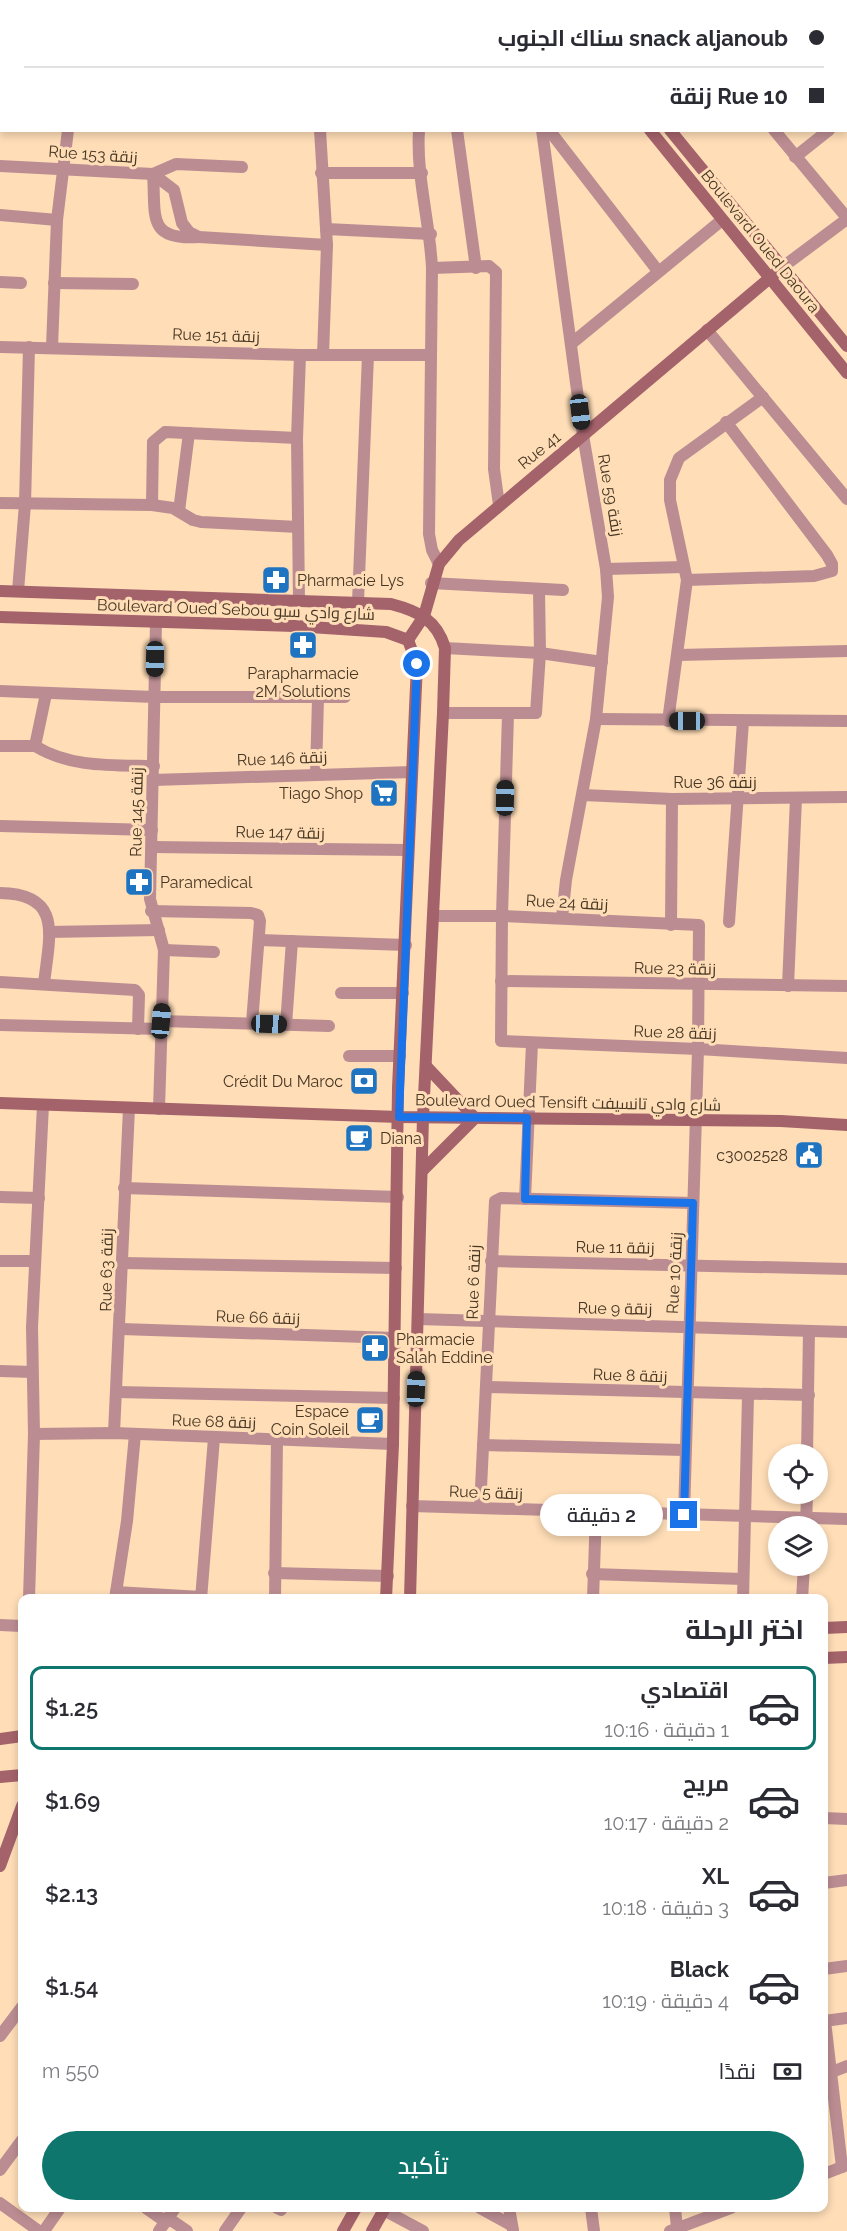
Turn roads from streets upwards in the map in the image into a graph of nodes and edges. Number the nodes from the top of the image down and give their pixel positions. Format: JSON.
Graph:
{"nodes":[{"id":1,"x":68,"y":132,"type":"edge"},
{"id":2,"x":320,"y":132,"type":"edge"},
{"id":3,"x":419,"y":132,"type":"edge"},
{"id":4,"x":457,"y":132,"type":"edge"},
{"id":5,"x":542,"y":132,"type":"edge"},
{"id":6,"x":551,"y":132,"type":"edge"},
{"id":7,"x":652,"y":132,"type":"edge"},
{"id":8,"x":672,"y":132,"type":"edge"},
{"id":9,"x":776,"y":132,"type":"edge"},
{"id":10,"x":826,"y":132,"type":"edge"},
{"id":11,"x":795,"y":157,"type":"junction"},
{"id":12,"x":0,"y":166,"type":"edge"},
{"id":13,"x":242,"y":167,"type":"dead end"},
{"id":14,"x":64,"y":168,"type":"junction"},
{"id":15,"x":321,"y":173,"type":"junction"},
{"id":16,"x":422,"y":173,"type":"junction"},
{"id":17,"x":153,"y":174,"type":"junction"},
{"id":18,"x":0,"y":215,"type":"edge"},
{"id":19,"x":847,"y":218,"type":"edge"},
{"id":20,"x":57,"y":219,"type":"junction"},
{"id":21,"x":722,"y":220,"type":"junction"},
{"id":22,"x":326,"y":229,"type":"junction"},
{"id":23,"x":431,"y":234,"type":"junction"},
{"id":24,"x":199,"y":237,"type":"junction"},
{"id":25,"x":327,"y":245,"type":"junction"},
{"id":26,"x":783,"y":266,"type":"junction"},
{"id":27,"x":432,"y":268,"type":"junction"},
{"id":28,"x":476,"y":268,"type":"junction"},
{"id":29,"x":658,"y":271,"type":"junction"},
{"id":30,"x":768,"y":278,"type":"junction"},
{"id":31,"x":0,"y":282,"type":"edge"},
{"id":32,"x":21,"y":283,"type":"dead end"},
{"id":33,"x":54,"y":283,"type":"junction"},
{"id":34,"x":133,"y":284,"type":"dead end"},
{"id":35,"x":707,"y":330,"type":"junction"},
{"id":36,"x":572,"y":343,"type":"junction"},
{"id":37,"x":847,"y":346,"type":"edge"},
{"id":38,"x":0,"y":347,"type":"edge"},
{"id":39,"x":29,"y":347,"type":"junction"},
{"id":40,"x":52,"y":347,"type":"junction"},
{"id":41,"x":300,"y":355,"type":"junction"},
{"id":42,"x":323,"y":355,"type":"junction"},
{"id":43,"x":368,"y":355,"type":"junction"},
{"id":44,"x":431,"y":355,"type":"junction"},
{"id":45,"x":847,"y":372,"type":"edge"},
{"id":46,"x":763,"y":397,"type":"junction"},
{"id":47,"x":726,"y":423,"type":"junction"},
{"id":48,"x":189,"y":433,"type":"junction"},
{"id":49,"x":583,"y":435,"type":"junction"},
{"id":50,"x":297,"y":438,"type":"junction"},
{"id":51,"x":847,"y":499,"type":"edge"},
{"id":52,"x":0,"y":503,"type":"edge"},
{"id":53,"x":25,"y":504,"type":"junction"},
{"id":54,"x":500,"y":505,"type":"junction"},
{"id":55,"x":152,"y":506,"type":"junction"},
{"id":56,"x":179,"y":511,"type":"junction"},
{"id":57,"x":298,"y":527,"type":"junction"},
{"id":58,"x":439,"y":564,"type":"junction"},
{"id":59,"x":684,"y":567,"type":"junction"},
{"id":60,"x":606,"y":569,"type":"junction"},
{"id":61,"x":687,"y":580,"type":"junction"},
{"id":62,"x":432,"y":583,"type":"junction"},
{"id":63,"x":539,"y":590,"type":"junction"},
{"id":64,"x":563,"y":590,"type":"dead end"},
{"id":65,"x":0,"y":591,"type":"edge"},
{"id":66,"x":18,"y":591,"type":"junction"},
{"id":67,"x":299,"y":600,"type":"junction"},
{"id":68,"x":358,"y":602,"type":"junction"},
{"id":69,"x":424,"y":616,"type":"junction"},
{"id":70,"x":0,"y":617,"type":"edge"},
{"id":71,"x":156,"y":622,"type":"junction"},
{"id":72,"x":408,"y":640,"type":"junction"},
{"id":73,"x":445,"y":648,"type":"junction"},
{"id":74,"x":847,"y":651,"type":"edge"},
{"id":75,"x":540,"y":652,"type":"junction"},
{"id":76,"x":678,"y":655,"type":"junction"},
{"id":77,"x":602,"y":662,"type":"junction"},
{"id":78,"x":0,"y":692,"type":"edge"},
{"id":79,"x":46,"y":694,"type":"junction"},
{"id":80,"x":154,"y":697,"type":"junction"},
{"id":81,"x":345,"y":697,"type":"dead end"},
{"id":82,"x":318,"y":698,"type":"junction"},
{"id":83,"x":443,"y":713,"type":"junction"},
{"id":84,"x":508,"y":714,"type":"junction"},
{"id":85,"x":596,"y":719,"type":"junction"},
{"id":86,"x":668,"y":721,"type":"junction"},
{"id":87,"x":743,"y":721,"type":"junction"},
{"id":88,"x":847,"y":721,"type":"edge"},
{"id":89,"x":0,"y":746,"type":"edge"},
{"id":90,"x":35,"y":746,"type":"junction"},
{"id":91,"x":154,"y":766,"type":"junction"},
{"id":92,"x":412,"y":772,"type":"junction"},
{"id":93,"x":316,"y":773,"type":"junction"},
{"id":94,"x":153,"y":780,"type":"junction"},
{"id":95,"x":583,"y":795,"type":"junction"},
{"id":96,"x":847,"y":797,"type":"edge"},
{"id":97,"x":738,"y":798,"type":"junction"},
{"id":98,"x":796,"y":798,"type":"junction"},
{"id":99,"x":672,"y":799,"type":"junction"},
{"id":100,"x":0,"y":826,"type":"edge"},
{"id":101,"x":152,"y":830,"type":"junction"},
{"id":102,"x":152,"y":847,"type":"junction"},
{"id":103,"x":408,"y":850,"type":"junction"},
{"id":104,"x":0,"y":893,"type":"edge"},
{"id":105,"x":151,"y":911,"type":"junction"},
{"id":106,"x":433,"y":916,"type":"junction"},
{"id":107,"x":502,"y":916,"type":"junction"},
{"id":108,"x":562,"y":918,"type":"junction"},
{"id":109,"x":729,"y":922,"type":"dead end"},
{"id":110,"x":671,"y":925,"type":"junction"},
{"id":111,"x":699,"y":925,"type":"joint"},
{"id":112,"x":159,"y":930,"type":"junction"},
{"id":113,"x":49,"y":932,"type":"junction"},
{"id":114,"x":259,"y":940,"type":"junction"},
{"id":115,"x":292,"y":941,"type":"junction"},
{"id":116,"x":406,"y":945,"type":"junction"},
{"id":117,"x":164,"y":950,"type":"junction"},
{"id":118,"x":214,"y":952,"type":"dead end"},
{"id":119,"x":501,"y":981,"type":"junction"},
{"id":120,"x":0,"y":982,"type":"edge"},
{"id":121,"x":44,"y":984,"type":"junction"},
{"id":122,"x":700,"y":985,"type":"junction"},
{"id":123,"x":788,"y":986,"type":"junction"},
{"id":124,"x":847,"y":986,"type":"edge"},
{"id":125,"x":341,"y":993,"type":"dead end"},
{"id":126,"x":403,"y":993,"type":"junction"},
{"id":127,"x":252,"y":1023,"type":"junction"},
{"id":128,"x":286,"y":1024,"type":"junction"},
{"id":129,"x":0,"y":1025,"type":"edge"},
{"id":130,"x":161,"y":1025,"type":"junction"},
{"id":131,"x":328,"y":1026,"type":"dead end"},
{"id":132,"x":138,"y":1029,"type":"junction"},
{"id":133,"x":532,"y":1043,"type":"junction"},
{"id":134,"x":698,"y":1048,"type":"junction"},
{"id":135,"x":349,"y":1056,"type":"dead end"},
{"id":136,"x":400,"y":1056,"type":"junction"},
{"id":137,"x":847,"y":1058,"type":"edge"},
{"id":138,"x":426,"y":1066,"type":"junction"},
{"id":139,"x":0,"y":1103,"type":"edge"},
{"id":140,"x":43,"y":1105,"type":"junction"},
{"id":141,"x":129,"y":1108,"type":"junction"},
{"id":142,"x":159,"y":1109,"type":"junction"},
{"id":143,"x":399,"y":1117,"type":"junction"},
{"id":144,"x":423,"y":1117,"type":"junction"},
{"id":145,"x":475,"y":1118,"type":"junction"},
{"id":146,"x":527,"y":1118,"type":"junction"},
{"id":147,"x":696,"y":1120,"type":"junction"},
{"id":148,"x":847,"y":1125,"type":"edge"},
{"id":149,"x":422,"y":1171,"type":"junction"},
{"id":150,"x":124,"y":1188,"type":"junction"},
{"id":151,"x":0,"y":1197,"type":"edge"},
{"id":152,"x":398,"y":1197,"type":"junction"},
{"id":153,"x":39,"y":1198,"type":"junction"},
{"id":154,"x":525,"y":1199,"type":"junction"},
{"id":155,"x":693,"y":1203,"type":"junction"},
{"id":156,"x":0,"y":1261,"type":"edge"},
{"id":157,"x":35,"y":1261,"type":"junction"},
{"id":158,"x":491,"y":1261,"type":"junction"},
{"id":159,"x":123,"y":1263,"type":"junction"},
{"id":160,"x":692,"y":1264,"type":"junction"},
{"id":161,"x":396,"y":1268,"type":"junction"},
{"id":162,"x":847,"y":1269,"type":"edge"},
{"id":163,"x":418,"y":1319,"type":"junction"},
{"id":164,"x":488,"y":1322,"type":"junction"},
{"id":165,"x":688,"y":1326,"type":"junction"},
{"id":166,"x":121,"y":1329,"type":"junction"},
{"id":167,"x":809,"y":1331,"type":"junction"},
{"id":168,"x":847,"y":1332,"type":"edge"},
{"id":169,"x":395,"y":1338,"type":"junction"},
{"id":170,"x":0,"y":1371,"type":"edge"},
{"id":171,"x":32,"y":1372,"type":"junction"},
{"id":172,"x":486,"y":1387,"type":"junction"},
{"id":173,"x":116,"y":1392,"type":"junction"},
{"id":174,"x":687,"y":1393,"type":"junction"},
{"id":175,"x":808,"y":1395,"type":"junction"},
{"id":176,"x":748,"y":1396,"type":"junction"},
{"id":177,"x":394,"y":1398,"type":"junction"},
{"id":178,"x":114,"y":1433,"type":"junction"},
{"id":179,"x":34,"y":1434,"type":"junction"},
{"id":180,"x":135,"y":1434,"type":"junction"},
{"id":181,"x":214,"y":1438,"type":"junction"},
{"id":182,"x":277,"y":1439,"type":"junction"},
{"id":183,"x":393,"y":1444,"type":"junction"},
{"id":184,"x":483,"y":1444,"type":"junction"},
{"id":185,"x":807,"y":1444,"type":"edge"},
{"id":186,"x":684,"y":1450,"type":"junction"},
{"id":187,"x":412,"y":1506,"type":"junction"},
{"id":188,"x":480,"y":1508,"type":"junction"},
{"id":189,"x":596,"y":1512,"type":"junction"},
{"id":190,"x":684,"y":1515,"type":"junction"},
{"id":191,"x":744,"y":1516,"type":"junction"},
{"id":192,"x":768,"y":1518,"type":"edge"},
{"id":193,"x":847,"y":1519,"type":"edge"},
{"id":194,"x":828,"y":1520,"type":"edge"},
{"id":195,"x":274,"y":1573,"type":"junction"},
{"id":196,"x":592,"y":1574,"type":"junction"},
{"id":197,"x":388,"y":1576,"type":"junction"},
{"id":198,"x":803,"y":1576,"type":"edge"},
{"id":199,"x":743,"y":1580,"type":"junction"},
{"id":200,"x":29,"y":1594,"type":"edge"},
{"id":201,"x":116,"y":1594,"type":"edge"},
{"id":202,"x":201,"y":1594,"type":"edge"},
{"id":203,"x":275,"y":1594,"type":"edge"},
{"id":204,"x":386,"y":1594,"type":"edge"},
{"id":205,"x":410,"y":1594,"type":"edge"},
{"id":206,"x":593,"y":1594,"type":"edge"},
{"id":207,"x":743,"y":1594,"type":"edge"},
{"id":208,"x":802,"y":1594,"type":"edge"},
{"id":209,"x":0,"y":1625,"type":"edge"},
{"id":210,"x":18,"y":1626,"type":"edge"},
{"id":211,"x":847,"y":1627,"type":"edge"},
{"id":212,"x":828,"y":1628,"type":"edge"},
{"id":213,"x":847,"y":1657,"type":"edge"},
{"id":214,"x":828,"y":1658,"type":"edge"},
{"id":215,"x":18,"y":1737,"type":"edge"},
{"id":216,"x":0,"y":1739,"type":"edge"},
{"id":217,"x":18,"y":1775,"type":"edge"},
{"id":218,"x":0,"y":1777,"type":"edge"},
{"id":219,"x":18,"y":1817,"type":"edge"},
{"id":220,"x":828,"y":1818,"type":"edge"},
{"id":221,"x":847,"y":1819,"type":"edge"},
{"id":222,"x":0,"y":1866,"type":"edge"},
{"id":223,"x":847,"y":1880,"type":"edge"},
{"id":224,"x":828,"y":1882,"type":"edge"},
{"id":225,"x":847,"y":1966,"type":"edge"},
{"id":226,"x":828,"y":1969,"type":"edge"},
{"id":227,"x":18,"y":2012,"type":"edge"},
{"id":228,"x":847,"y":2018,"type":"edge"},
{"id":229,"x":828,"y":2020,"type":"edge"},
{"id":230,"x":0,"y":2036,"type":"edge"},
{"id":231,"x":828,"y":2046,"type":"edge"},
{"id":232,"x":847,"y":2066,"type":"edge"},
{"id":233,"x":832,"y":2072,"type":"junction"},
{"id":234,"x":18,"y":2145,"type":"edge"},
{"id":235,"x":844,"y":2166,"type":"edge"},
{"id":236,"x":0,"y":2170,"type":"edge"},
{"id":237,"x":828,"y":2172,"type":"edge"},
{"id":238,"x":0,"y":2203,"type":"edge"},
{"id":239,"x":57,"y":2212,"type":"edge"},
{"id":240,"x":154,"y":2212,"type":"edge"},
{"id":241,"x":235,"y":2212,"type":"edge"},
{"id":242,"x":354,"y":2212,"type":"edge"},
{"id":243,"x":382,"y":2212,"type":"edge"},
{"id":244,"x":388,"y":2212,"type":"edge"},
{"id":245,"x":486,"y":2212,"type":"edge"},
{"id":246,"x":510,"y":2212,"type":"edge"},
{"id":247,"x":592,"y":2212,"type":"edge"},
{"id":248,"x":675,"y":2212,"type":"edge"},
{"id":249,"x":720,"y":2212,"type":"edge"},
{"id":250,"x":167,"y":2220,"type":"edge"},
{"id":251,"x":512,"y":2228,"type":"edge"},
{"id":252,"x":673,"y":2230,"type":"edge"},
{"id":253,"x":42,"y":2231,"type":"edge"},
{"id":254,"x":187,"y":2231,"type":"edge"},
{"id":255,"x":225,"y":2231,"type":"edge"},
{"id":256,"x":343,"y":2231,"type":"edge"},
{"id":257,"x":372,"y":2231,"type":"edge"},
{"id":258,"x":423,"y":2231,"type":"edge"},
{"id":259,"x":594,"y":2231,"type":"edge"}],
"edges":[{"from":1,"to":14,"type":"street"},
{"from":2,"to":15,"type":"street"},
{"from":3,"to":16,"type":"street"},
{"from":4,"to":28,"type":"street"},
{"from":5,"to":36,"type":"street","name":"Rue 59 زنقة"},
{"from":6,"to":29,"type":"street"},
{"from":7,"to":21,"type":"street","name":"Boulevard Oued Daoura"},
{"from":8,"to":26,"type":"street","name":"Boulevard Oued Daoura"},
{"from":9,"to":11,"type":"street"},
{"from":10,"to":11,"type":"street"},
{"from":11,"to":19,"type":"street"},
{"from":12,"to":14,"type":"street","name":"Rue 153 زنقة"},
{"from":13,"to":17,"type":"street"},
{"from":14,"to":17,"type":"street","name":"Rue 153 زنقة"},
{"from":14,"to":20,"type":"street"},
{"from":15,"to":16,"type":"street"},
{"from":15,"to":22,"type":"street"},
{"from":16,"to":23,"type":"street"},
{"from":17,"to":24,"type":"street","name":"Rue 153 زنقة"},
{"from":17,"to":24,"type":"street"},
{"from":18,"to":20,"type":"street"},
{"from":19,"to":26,"type":"street"},
{"from":20,"to":33,"type":"street"},
{"from":21,"to":29,"type":"street"},
{"from":21,"to":30,"type":"street","name":"Boulevard Oued Daoura"},
{"from":22,"to":23,"type":"street"},
{"from":22,"to":25,"type":"street"},
{"from":23,"to":27,"type":"street"},
{"from":24,"to":25,"type":"street"},
{"from":25,"to":42,"type":"street"},
{"from":26,"to":30,"type":"street","name":"Rue 41"},
{"from":26,"to":37,"type":"street","name":"Boulevard Oued Daoura"},
{"from":27,"to":28,"type":"street"},
{"from":27,"to":44,"type":"street"},
{"from":28,"to":54,"type":"street"},
{"from":29,"to":36,"type":"street"},
{"from":30,"to":35,"type":"street","name":"Rue 41"},
{"from":30,"to":45,"type":"street","name":"Boulevard Oued Daoura"},
{"from":31,"to":32,"type":"street"},
{"from":33,"to":34,"type":"street"},
{"from":33,"to":40,"type":"street"},
{"from":35,"to":46,"type":"street"},
{"from":35,"to":49,"type":"street","name":"Rue 41"},
{"from":36,"to":49,"type":"street","name":"Rue 59 زنقة"},
{"from":38,"to":39,"type":"street","name":"Rue 151 زنقة"},
{"from":39,"to":40,"type":"street","name":"Rue 151 زنقة"},
{"from":39,"to":53,"type":"street"},
{"from":40,"to":41,"type":"street","name":"Rue 151 زنقة"},
{"from":41,"to":42,"type":"street","name":"Rue 151 زنقة"},
{"from":41,"to":50,"type":"street"},
{"from":42,"to":43,"type":"street","name":"Rue 151 زنقة"},
{"from":43,"to":44,"type":"street","name":"Rue 151 زنقة"},
{"from":43,"to":68,"type":"street"},
{"from":44,"to":58,"type":"street"},
{"from":46,"to":47,"type":"street"},
{"from":46,"to":51,"type":"street"},
{"from":47,"to":59,"type":"street"},
{"from":47,"to":61,"type":"street"},
{"from":48,"to":50,"type":"street"},
{"from":48,"to":55,"type":"street"},
{"from":48,"to":56,"type":"street"},
{"from":49,"to":54,"type":"street","name":"Rue 41"},
{"from":49,"to":60,"type":"street","name":"Rue 59 زنقة"},
{"from":50,"to":57,"type":"street"},
{"from":52,"to":53,"type":"street"},
{"from":53,"to":55,"type":"street"},
{"from":53,"to":66,"type":"street"},
{"from":54,"to":58,"type":"street","name":"Rue 41"},
{"from":55,"to":56,"type":"street"},
{"from":56,"to":57,"type":"street"},
{"from":57,"to":67,"type":"street"},
{"from":58,"to":62,"type":"street","name":"Rue 41"},
{"from":59,"to":60,"type":"street"},
{"from":59,"to":61,"type":"street"},
{"from":60,"to":77,"type":"street","name":"Rue 59 زنقة"},
{"from":61,"to":76,"type":"street"},
{"from":62,"to":63,"type":"street"},
{"from":62,"to":69,"type":"street","name":"Rue 41"},
{"from":63,"to":64,"type":"street"},
{"from":63,"to":75,"type":"street"},
{"from":65,"to":66,"type":"street","name":"Boulevard Oued Sebou شارع وادي سبو"},
{"from":66,"to":67,"type":"street","name":"Boulevard Oued Sebou شارع وادي سبو"},
{"from":67,"to":68,"type":"street","name":"Boulevard Oued Sebou شارع وادي سبو"},
{"from":68,"to":69,"type":"street","name":"Boulevard Oued Sebou شارع وادي سبو"},
{"from":69,"to":72,"type":"street","name":"Rue 41"},
{"from":69,"to":73,"type":"street"},
{"from":70,"to":71,"type":"street","name":"Boulevard Oued Sebou شارع وادي سبو"},
{"from":71,"to":72,"type":"street","name":"Boulevard Oued Sebou شارع وادي سبو"},
{"from":71,"to":80,"type":"street","name":"Rue 145 زنقة"},
{"from":72,"to":92,"type":"street"},
{"from":73,"to":75,"type":"street"},
{"from":73,"to":83,"type":"street"},
{"from":74,"to":76,"type":"street"},
{"from":75,"to":77,"type":"street"},
{"from":75,"to":84,"type":"street"},
{"from":76,"to":86,"type":"street"},
{"from":77,"to":85,"type":"street","name":"Rue 59 زنقة"},
{"from":78,"to":79,"type":"street"},
{"from":79,"to":80,"type":"street"},
{"from":79,"to":90,"type":"street"},
{"from":80,"to":82,"type":"street"},
{"from":80,"to":91,"type":"street","name":"Rue 145 زنقة"},
{"from":81,"to":82,"type":"street"},
{"from":82,"to":93,"type":"street"},
{"from":83,"to":84,"type":"street"},
{"from":83,"to":106,"type":"street"},
{"from":84,"to":107,"type":"street"},
{"from":85,"to":86,"type":"street"},
{"from":85,"to":95,"type":"street","name":"Rue 59 زنقة"},
{"from":86,"to":87,"type":"street"},
{"from":87,"to":88,"type":"street"},
{"from":87,"to":97,"type":"street"},
{"from":89,"to":90,"type":"street"},
{"from":90,"to":91,"type":"street"},
{"from":91,"to":94,"type":"street","name":"Rue 145 زنقة"},
{"from":92,"to":93,"type":"street","name":"Rue 146 زنقة"},
{"from":92,"to":103,"type":"street"},
{"from":93,"to":94,"type":"street","name":"Rue 146 زنقة"},
{"from":94,"to":101,"type":"street","name":"Rue 145 زنقة"},
{"from":95,"to":99,"type":"street","name":"Rue 36 زنقة"},
{"from":95,"to":108,"type":"street","name":"Rue 59 زنقة"},
{"from":96,"to":98,"type":"street","name":"Rue 36 زنقة"},
{"from":97,"to":98,"type":"street","name":"Rue 36 زنقة"},
{"from":97,"to":99,"type":"street","name":"Rue 36 زنقة"},
{"from":97,"to":109,"type":"street"},
{"from":98,"to":123,"type":"street"},
{"from":99,"to":110,"type":"street"},
{"from":100,"to":101,"type":"street"},
{"from":101,"to":102,"type":"street","name":"Rue 145 زنقة"},
{"from":102,"to":103,"type":"street","name":"Rue 147 زنقة"},
{"from":102,"to":105,"type":"street","name":"Rue 145 زنقة"},
{"from":103,"to":116,"type":"street"},
{"from":104,"to":113,"type":"street"},
{"from":105,"to":112,"type":"street","name":"Rue 145 زنقة"},
{"from":105,"to":114,"type":"street"},
{"from":106,"to":107,"type":"street","name":"Rue 24 زنقة"},
{"from":106,"to":138,"type":"street"},
{"from":107,"to":108,"type":"street","name":"Rue 24 زنقة"},
{"from":107,"to":119,"type":"street"},
{"from":108,"to":110,"type":"street","name":"Rue 24 زنقة"},
{"from":110,"to":111,"type":"street","name":"Rue 24 زنقة"},
{"from":111,"to":122,"type":"street","name":"Rue 10 زنقة"},
{"from":112,"to":113,"type":"street"},
{"from":112,"to":117,"type":"street","name":"Rue 145 زنقة"},
{"from":113,"to":121,"type":"street"},
{"from":114,"to":115,"type":"street"},
{"from":114,"to":127,"type":"street"},
{"from":115,"to":116,"type":"street"},
{"from":115,"to":128,"type":"street"},
{"from":116,"to":126,"type":"street"},
{"from":117,"to":118,"type":"street"},
{"from":117,"to":130,"type":"street","name":"Rue 145 زنقة"},
{"from":119,"to":122,"type":"street","name":"Rue 23 زنقة"},
{"from":119,"to":133,"type":"street","name":"Rue 28 زنقة"},
{"from":120,"to":121,"type":"street"},
{"from":121,"to":132,"type":"street"},
{"from":122,"to":123,"type":"street","name":"Rue 23 زنقة"},
{"from":122,"to":134,"type":"street","name":"Rue 10 زنقة"},
{"from":123,"to":124,"type":"street","name":"Rue 23 زنقة"},
{"from":125,"to":126,"type":"street"},
{"from":126,"to":136,"type":"street"},
{"from":127,"to":128,"type":"street"},
{"from":127,"to":130,"type":"street"},
{"from":128,"to":131,"type":"street"},
{"from":129,"to":132,"type":"street"},
{"from":130,"to":132,"type":"street"},
{"from":130,"to":142,"type":"street","name":"Rue 145 زنقة"},
{"from":133,"to":134,"type":"street","name":"Rue 28 زنقة"},
{"from":133,"to":146,"type":"street"},
{"from":134,"to":137,"type":"street","name":"Rue 28 زنقة"},
{"from":134,"to":147,"type":"street","name":"Rue 10 زنقة"},
{"from":135,"to":136,"type":"street"},
{"from":136,"to":143,"type":"street"},
{"from":138,"to":144,"type":"street"},
{"from":138,"to":145,"type":"street"},
{"from":139,"to":140,"type":"street","name":"Boulevard Oued Tensift شارع وادي تانسيفت"},
{"from":140,"to":141,"type":"street","name":"Boulevard Oued Tensift شارع وادي تانسيفت"},
{"from":140,"to":153,"type":"street"},
{"from":141,"to":142,"type":"street","name":"Boulevard Oued Tensift شارع وادي تانسيفت"},
{"from":141,"to":150,"type":"street","name":"Rue 63 زنقة"},
{"from":142,"to":143,"type":"street","name":"Boulevard Oued Tensift شارع وادي تانسيفت"},
{"from":143,"to":144,"type":"street","name":"Boulevard Oued Tensift شارع وادي تانسيفت"},
{"from":143,"to":152,"type":"street"},
{"from":144,"to":145,"type":"street","name":"Boulevard Oued Tensift شارع وادي تانسيفت"},
{"from":144,"to":149,"type":"street"},
{"from":145,"to":146,"type":"street","name":"Boulevard Oued Tensift شارع وادي تانسيفت"},
{"from":145,"to":149,"type":"street"},
{"from":146,"to":147,"type":"street","name":"Boulevard Oued Tensift شارع وادي تانسيفت"},
{"from":146,"to":154,"type":"street"},
{"from":147,"to":148,"type":"street","name":"Boulevard Oued Tensift شارع وادي تانسيفت"},
{"from":147,"to":155,"type":"street","name":"Rue 10 زنقة"},
{"from":149,"to":163,"type":"street"},
{"from":150,"to":152,"type":"street"},
{"from":150,"to":159,"type":"street","name":"Rue 63 زنقة"},
{"from":151,"to":153,"type":"street"},
{"from":152,"to":161,"type":"street"},
{"from":153,"to":157,"type":"street"},
{"from":154,"to":155,"type":"street"},
{"from":154,"to":158,"type":"street","name":"Rue 6 زنقة"},
{"from":155,"to":160,"type":"street","name":"Rue 10 زنقة"},
{"from":156,"to":157,"type":"street"},
{"from":157,"to":171,"type":"street"},
{"from":158,"to":160,"type":"street","name":"Rue 11 زنقة"},
{"from":158,"to":164,"type":"street","name":"Rue 6 زنقة"},
{"from":159,"to":161,"type":"street"},
{"from":159,"to":166,"type":"street","name":"Rue 63 زنقة"},
{"from":160,"to":162,"type":"street","name":"Rue 11 زنقة"},
{"from":160,"to":165,"type":"street","name":"Rue 10 زنقة"},
{"from":161,"to":169,"type":"street"},
{"from":163,"to":164,"type":"street","name":"Rue 9 زنقة"},
{"from":163,"to":187,"type":"street"},
{"from":164,"to":165,"type":"street","name":"Rue 9 زنقة"},
{"from":164,"to":172,"type":"street","name":"Rue 6 زنقة"},
{"from":165,"to":167,"type":"street","name":"Rue 9 زنقة"},
{"from":165,"to":174,"type":"street","name":"Rue 10 زنقة"},
{"from":166,"to":169,"type":"street","name":"Rue 66 زنقة"},
{"from":166,"to":173,"type":"street","name":"Rue 63 زنقة"},
{"from":167,"to":168,"type":"street","name":"Rue 9 زنقة"},
{"from":167,"to":175,"type":"street"},
{"from":169,"to":177,"type":"street"},
{"from":170,"to":171,"type":"street"},
{"from":171,"to":179,"type":"street"},
{"from":172,"to":174,"type":"street","name":"Rue 8 زنقة"},
{"from":172,"to":184,"type":"street","name":"Rue 6 زنقة"},
{"from":173,"to":177,"type":"street"},
{"from":173,"to":178,"type":"street","name":"Rue 63 زنقة"},
{"from":174,"to":176,"type":"street","name":"Rue 8 زنقة"},
{"from":174,"to":186,"type":"street","name":"Rue 10 زنقة"},
{"from":175,"to":176,"type":"street","name":"Rue 8 زنقة"},
{"from":175,"to":185,"type":"street"},
{"from":176,"to":191,"type":"street"},
{"from":177,"to":183,"type":"street"},
{"from":178,"to":179,"type":"street","name":"Rue 68 زنقة"},
{"from":178,"to":180,"type":"street","name":"Rue 68 زنقة"},
{"from":179,"to":200,"type":"street"},
{"from":180,"to":181,"type":"street","name":"Rue 68 زنقة"},
{"from":180,"to":201,"type":"street"},
{"from":181,"to":182,"type":"street","name":"Rue 68 زنقة"},
{"from":181,"to":202,"type":"street"},
{"from":182,"to":183,"type":"street","name":"Rue 68 زنقة"},
{"from":182,"to":195,"type":"street"},
{"from":183,"to":197,"type":"street"},
{"from":184,"to":186,"type":"street"},
{"from":184,"to":188,"type":"street","name":"Rue 6 زنقة"},
{"from":186,"to":190,"type":"street","name":"Rue 10 زنقة"},
{"from":187,"to":188,"type":"street","name":"Rue 5 زنقة"},
{"from":187,"to":205,"type":"street"},
{"from":188,"to":189,"type":"street","name":"Rue 5 زنقة"},
{"from":189,"to":190,"type":"street","name":"Rue 5 زنقة"},
{"from":189,"to":196,"type":"street"},
{"from":190,"to":191,"type":"street","name":"Rue 5 زنقة"},
{"from":191,"to":192,"type":"street","name":"Rue 5 زنقة"},
{"from":191,"to":199,"type":"street"},
{"from":193,"to":194,"type":"street","name":"Rue 5 زنقة"},
{"from":195,"to":197,"type":"street"},
{"from":195,"to":203,"type":"street"},
{"from":196,"to":199,"type":"street"},
{"from":196,"to":206,"type":"street"},
{"from":197,"to":204,"type":"street"},
{"from":198,"to":208,"type":"street"},
{"from":199,"to":207,"type":"street"},
{"from":209,"to":210,"type":"street"},
{"from":211,"to":212,"type":"street"},
{"from":213,"to":214,"type":"street"},
{"from":215,"to":216,"type":"street"},
{"from":217,"to":218,"type":"street"},
{"from":219,"to":222,"type":"street"},
{"from":220,"to":221,"type":"street"},
{"from":223,"to":224,"type":"street"},
{"from":225,"to":226,"type":"street"},
{"from":227,"to":230,"type":"street"},
{"from":228,"to":229,"type":"street"},
{"from":231,"to":233,"type":"street"},
{"from":232,"to":233,"type":"street"},
{"from":233,"to":235,"type":"street"},
{"from":234,"to":236,"type":"street"},
{"from":235,"to":237,"type":"street"},
{"from":238,"to":253,"type":"street"},
{"from":239,"to":253,"type":"street"},
{"from":240,"to":250,"type":"street"},
{"from":241,"to":255,"type":"street"},
{"from":242,"to":256,"type":"street"},
{"from":243,"to":257,"type":"street"},
{"from":244,"to":258,"type":"street"},
{"from":245,"to":251,"type":"street"},
{"from":246,"to":251,"type":"street"},
{"from":247,"to":259,"type":"street"},
{"from":248,"to":252,"type":"street"},
{"from":249,"to":252,"type":"street"},
{"from":250,"to":254,"type":"street"}]}
